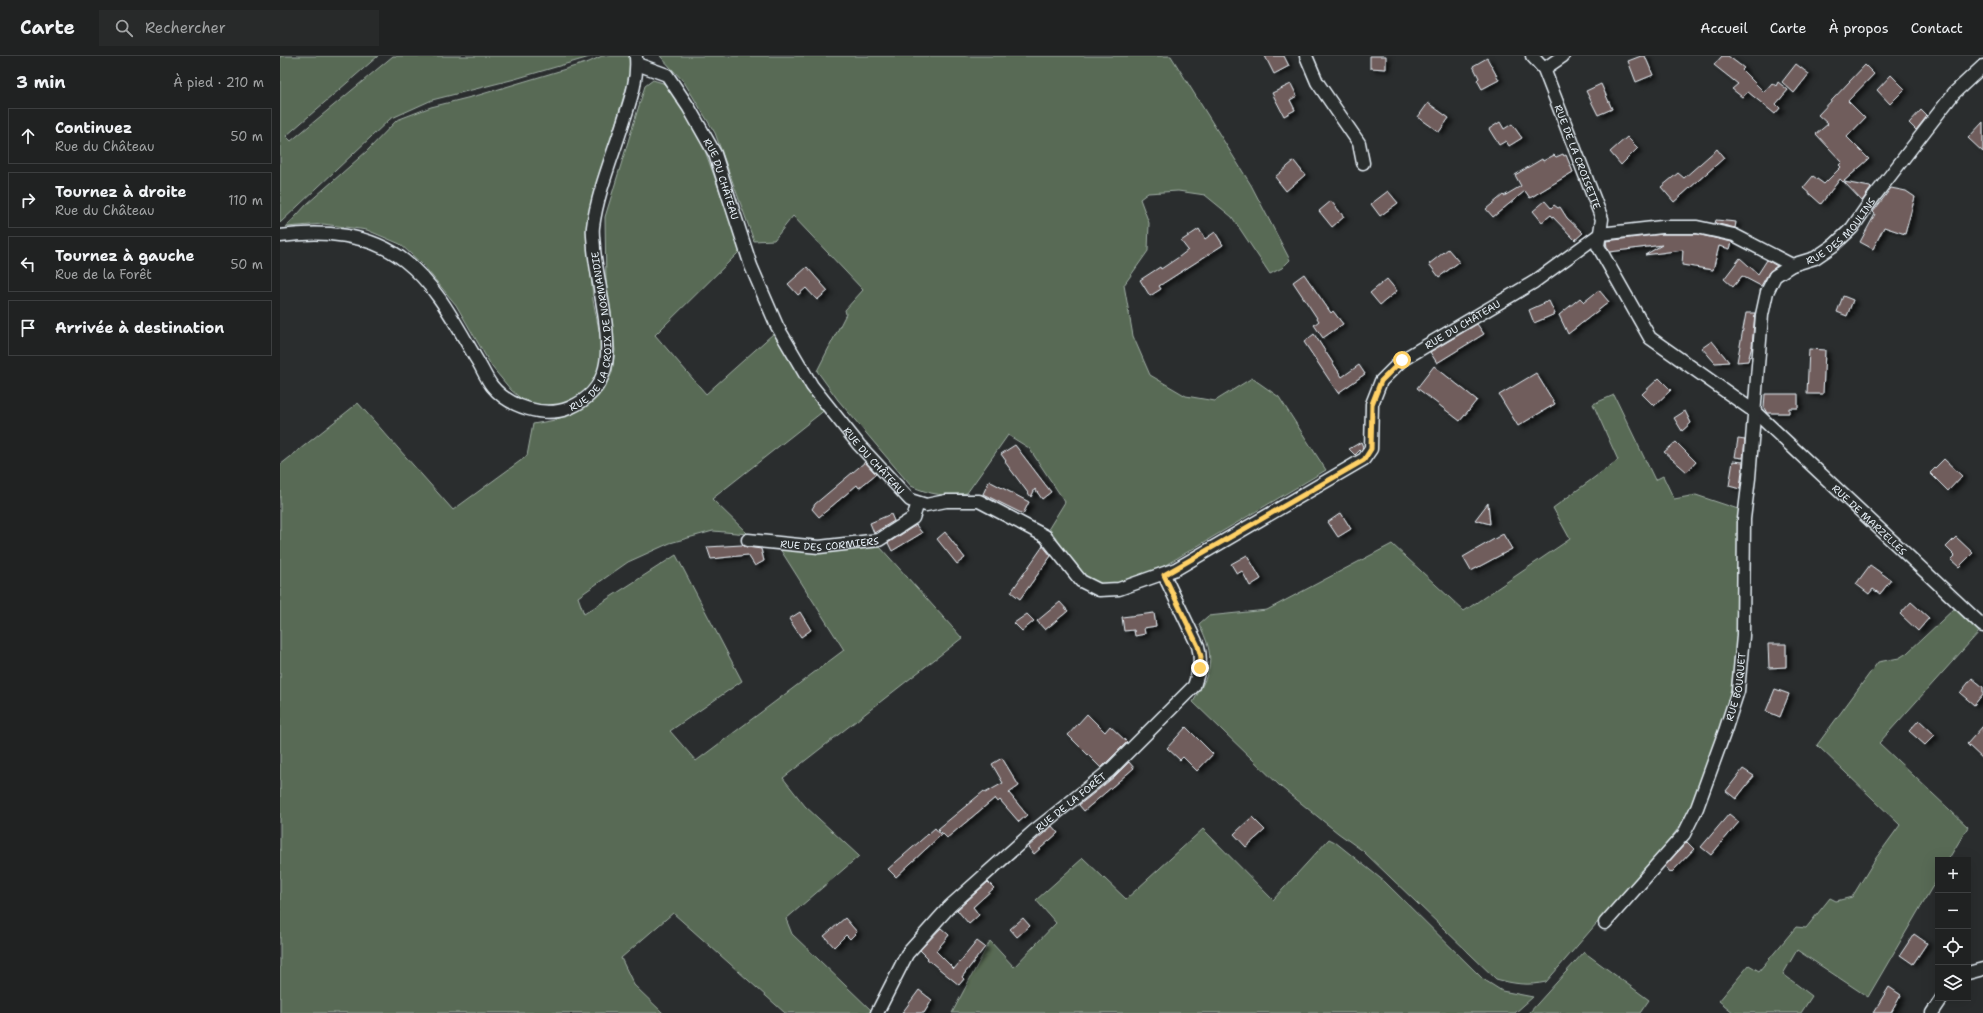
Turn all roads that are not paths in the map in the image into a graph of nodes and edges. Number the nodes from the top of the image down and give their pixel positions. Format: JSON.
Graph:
{"nodes":[{"id":1,"x":1306,"y":56,"type":"edge"},
{"id":2,"x":1532,"y":56,"type":"edge"},
{"id":3,"x":1563,"y":56,"type":"edge"},
{"id":4,"x":636,"y":60,"type":"edge"},
{"id":5,"x":1983,"y":66,"type":"edge"},
{"id":6,"x":1544,"y":69,"type":"junction"},
{"id":7,"x":1363,"y":163,"type":"dead end"},
{"id":8,"x":1600,"y":234,"type":"junction"},
{"id":9,"x":280,"y":236,"type":"edge"},
{"id":10,"x":1792,"y":265,"type":"junction"},
{"id":11,"x":1755,"y":412,"type":"junction"},
{"id":12,"x":918,"y":503,"type":"junction"},
{"id":13,"x":748,"y":540,"type":"dead end"},
{"id":14,"x":1164,"y":575,"type":"junction"},
{"id":15,"x":1982,"y":624,"type":"edge"},
{"id":16,"x":1605,"y":923,"type":"dead end"},
{"id":17,"x":1983,"y":969,"type":"edge"},
{"id":18,"x":1971,"y":972,"type":"edge"},
{"id":19,"x":1940,"y":1001,"type":"edge"},
{"id":20,"x":877,"y":1013,"type":"edge"},
{"id":21,"x":1932,"y":1013,"type":"edge"}],
"edges":[{"from":1,"to":7,"type":"street"},
{"from":2,"to":6,"type":"street","name":"RUE DE LA CROISETTE"},
{"from":3,"to":6,"type":"street"},
{"from":4,"to":9,"type":"street","name":"RUE DE LA CROIX DE NORMANDIE"},
{"from":4,"to":12,"type":"street","name":"RUE DU CHÂTEAU"},
{"from":5,"to":10,"type":"street","name":"RUE DES MOULINS"},
{"from":6,"to":8,"type":"street","name":"RUE DE LA CROISETTE"},
{"from":8,"to":10,"type":"street","name":"RUE DU CHÂTEAU"},
{"from":8,"to":11,"type":"street","name":"RUE DE LA CROISETTE"},
{"from":8,"to":14,"type":"street","name":"RUE DU CHÂTEAU"},
{"from":10,"to":11,"type":"street","name":"RUE DES MOULINS"},
{"from":11,"to":15,"type":"street","name":"RUE DE MARZELLES"},
{"from":11,"to":16,"type":"street","name":"RUE BOUQUET"},
{"from":12,"to":13,"type":"street","name":"RUE DES CORMIERS"},
{"from":12,"to":14,"type":"street","name":"RUE DU CHÂTEAU"},
{"from":14,"to":20,"type":"street","name":"RUE DE LA FORÊT"},
{"from":17,"to":18,"type":"street"},
{"from":19,"to":21,"type":"street"}]}
